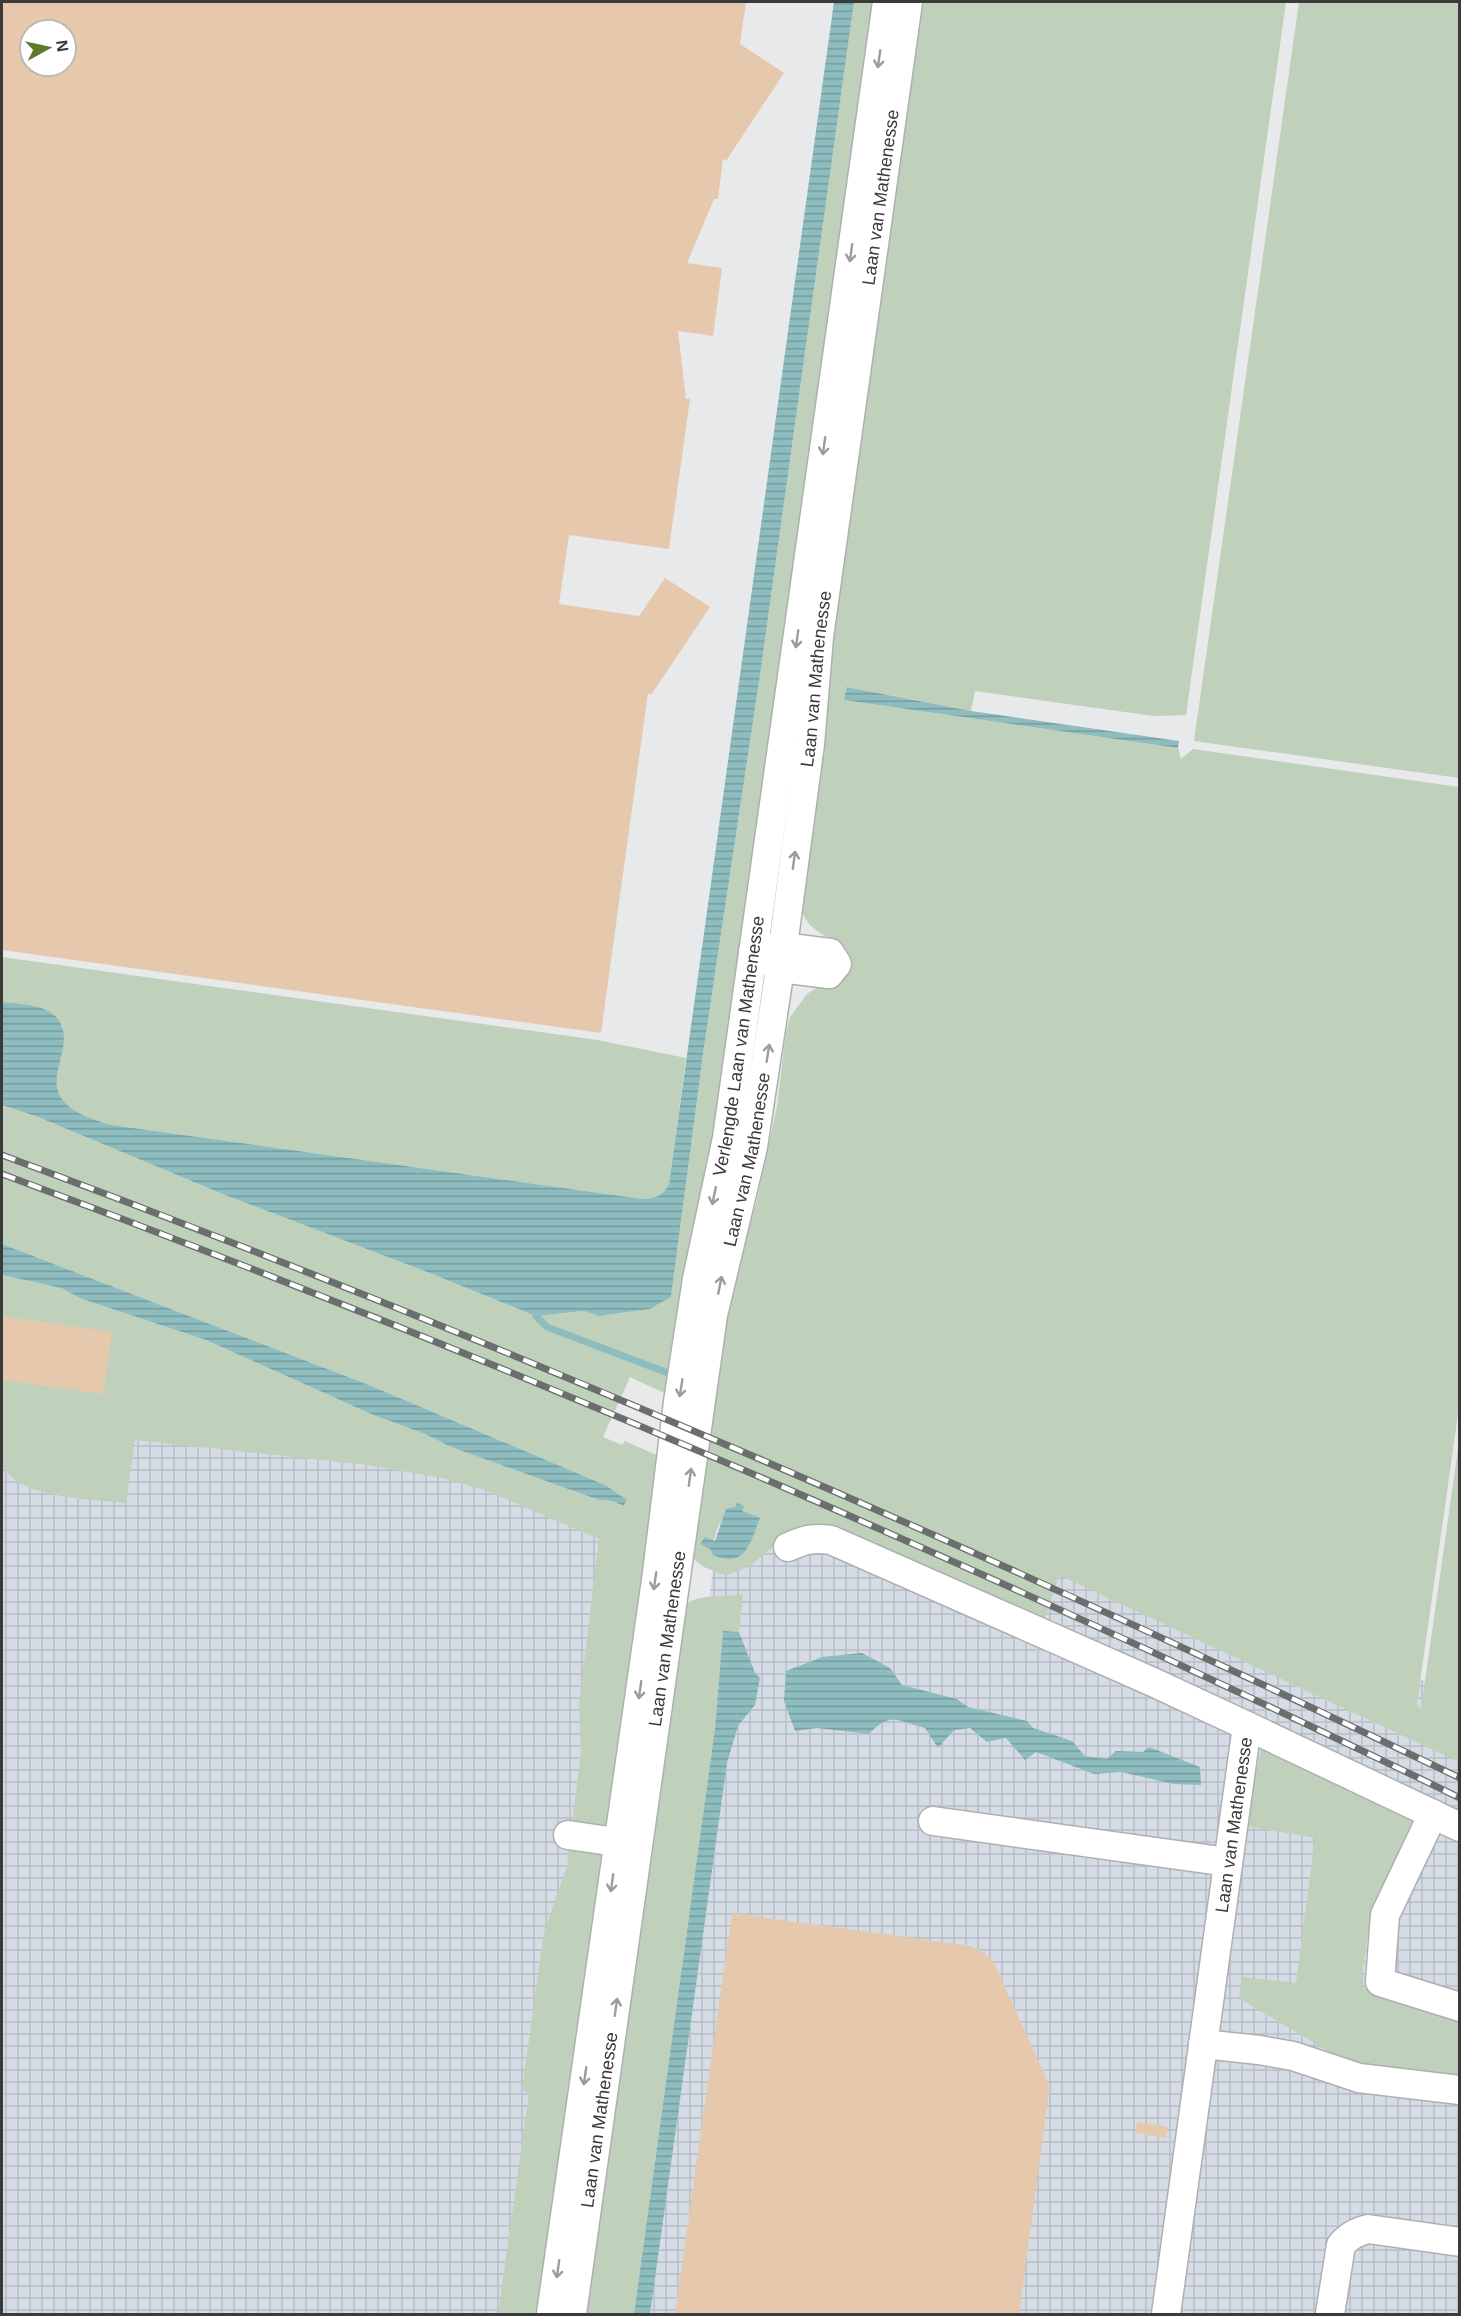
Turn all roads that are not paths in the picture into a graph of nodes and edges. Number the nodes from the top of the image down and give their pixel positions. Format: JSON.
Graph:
{"nodes":[{"id":1,"x":887,"y":2,"type":"edge"},
{"id":2,"x":908,"y":2,"type":"edge"},
{"id":3,"x":780,"y":760,"type":"joint"},
{"id":4,"x":753,"y":952,"type":"junction"},
{"id":5,"x":781,"y":958,"type":"junction"},
{"id":6,"x":690,"y":1330,"type":"joint"},
{"id":7,"x":788,"y":1547,"type":"dead end"},
{"id":8,"x":1247,"y":1726,"type":"junction"},
{"id":9,"x":1433,"y":1814,"type":"junction"},
{"id":10,"x":933,"y":1821,"type":"dead end"},
{"id":11,"x":1460,"y":1827,"type":"edge"},
{"id":12,"x":568,"y":1835,"type":"dead end"},
{"id":13,"x":628,"y":1843,"type":"junction"},
{"id":14,"x":1228,"y":1862,"type":"junction"},
{"id":15,"x":1460,"y":2007,"type":"edge"},
{"id":16,"x":1203,"y":2044,"type":"junction"},
{"id":17,"x":1460,"y":2090,"type":"edge"},
{"id":18,"x":1460,"y":2242,"type":"edge"},
{"id":19,"x":551,"y":2314,"type":"edge"},
{"id":20,"x":572,"y":2314,"type":"edge"},
{"id":21,"x":1166,"y":2314,"type":"edge"},
{"id":22,"x":1330,"y":2314,"type":"edge"}],
"edges":[{"from":1,"to":3,"type":"street","name":"Laan van Mathenesse","one_way":true},
{"from":5,"to":2,"type":"street","name":"Laan van Mathenesse","one_way":true},
{"from":3,"to":4,"type":"street","name":"Verlengde Laan van Mathenesse"},
{"from":4,"to":5,"type":"street"},
{"from":4,"to":6,"type":"street","name":"Verlengde Laan van Mathenesse","one_way":true},
{"from":13,"to":5,"type":"street","name":"Laan van Mathenesse","one_way":true},
{"from":6,"to":13,"type":"street","name":"Laan van Mathenesse","one_way":true},
{"from":7,"to":8,"type":"street","name":"Laan van Mathenesse"},
{"from":8,"to":9,"type":"street"},
{"from":8,"to":14,"type":"street","name":"Laan van Mathenesse"},
{"from":9,"to":11,"type":"street"},
{"from":9,"to":15,"type":"street"},
{"from":10,"to":14,"type":"street"},
{"from":12,"to":13,"type":"street"},
{"from":13,"to":19,"type":"street","name":"Laan van Mathenesse","one_way":true},
{"from":20,"to":13,"type":"street","name":"Laan van Mathenesse","one_way":true},
{"from":14,"to":16,"type":"street","name":"Laan van Mathenesse"},
{"from":16,"to":17,"type":"street"},
{"from":16,"to":21,"type":"street","name":"Laan van Mathenesse"},
{"from":18,"to":22,"type":"street"}]}
